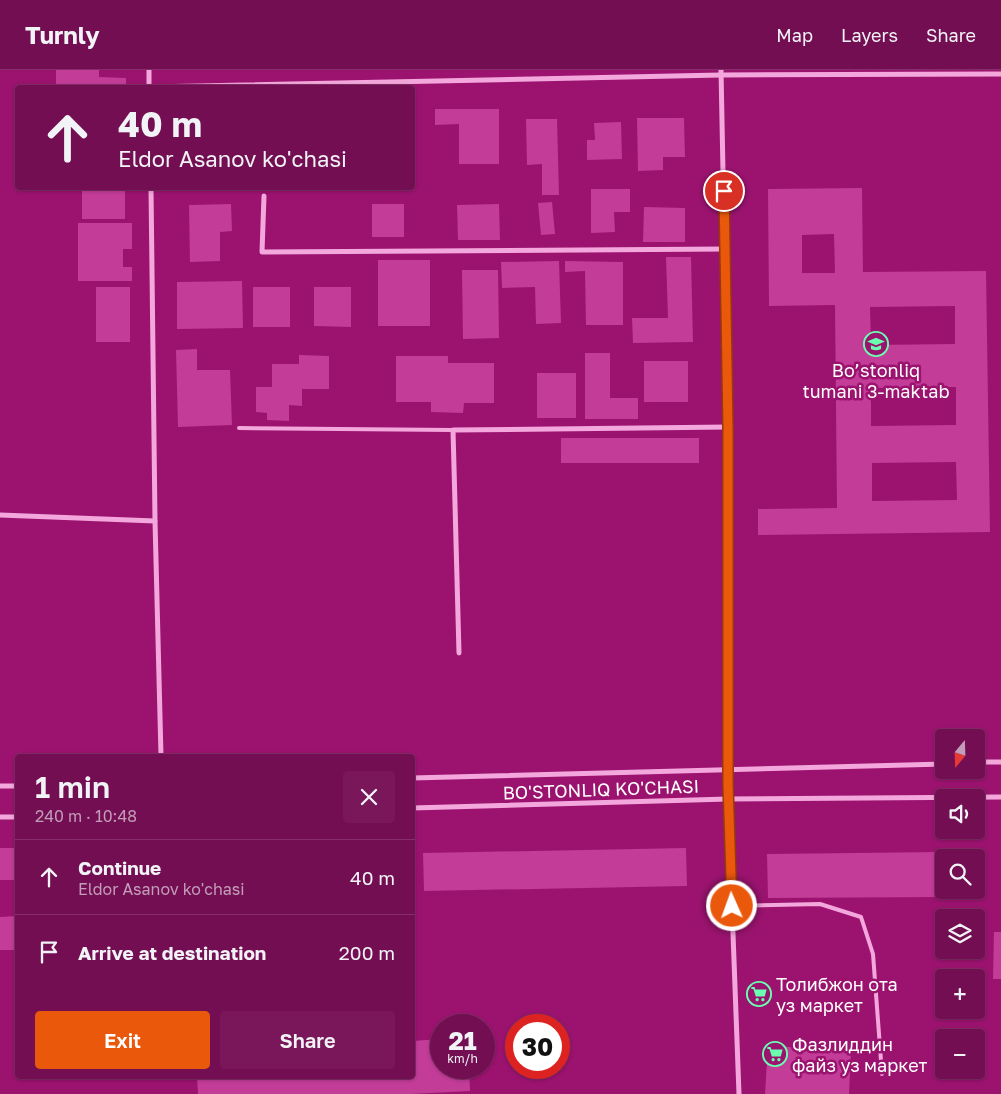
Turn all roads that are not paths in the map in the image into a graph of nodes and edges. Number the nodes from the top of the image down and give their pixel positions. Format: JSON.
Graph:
{"nodes":[{"id":1,"x":149,"y":70,"type":"edge"},
{"id":2,"x":721,"y":73,"type":"edge"},
{"id":3,"x":1001,"y":74,"type":"edge"},
{"id":4,"x":149,"y":85,"type":"edge"},
{"id":5,"x":231,"y":85,"type":"edge"},
{"id":6,"x":150,"y":190,"type":"edge"},
{"id":7,"x":264,"y":196,"type":"dead end"},
{"id":8,"x":725,"y":249,"type":"junction"},
{"id":9,"x":728,"y":427,"type":"junction"},
{"id":10,"x":239,"y":428,"type":"dead end"},
{"id":11,"x":454,"y":430,"type":"junction"},
{"id":12,"x":0,"y":515,"type":"edge"},
{"id":13,"x":154,"y":521,"type":"junction"},
{"id":14,"x":459,"y":653,"type":"dead end"},
{"id":15,"x":160,"y":754,"type":"edge"},
{"id":16,"x":985,"y":762,"type":"edge"},
{"id":17,"x":1001,"y":762,"type":"edge"},
{"id":18,"x":935,"y":764,"type":"edge"},
{"id":19,"x":728,"y":771,"type":"junction"},
{"id":20,"x":415,"y":778,"type":"edge"},
{"id":21,"x":0,"y":786,"type":"edge"},
{"id":22,"x":15,"y":786,"type":"edge"},
{"id":23,"x":1001,"y":797,"type":"edge"},
{"id":24,"x":728,"y":799,"type":"junction"},
{"id":25,"x":415,"y":808,"type":"edge"},
{"id":26,"x":15,"y":816,"type":"edge"},
{"id":27,"x":0,"y":817,"type":"edge"},
{"id":28,"x":732,"y":906,"type":"junction"},
{"id":29,"x":882,"y":1074,"type":"dead end"},
{"id":30,"x":739,"y":1094,"type":"edge"}],
"edges":[{"from":1,"to":4,"type":"street"},
{"from":2,"to":3,"type":"street"},
{"from":2,"to":5,"type":"street"},
{"from":2,"to":8,"type":"street"},
{"from":6,"to":13,"type":"street"},
{"from":7,"to":8,"type":"street"},
{"from":8,"to":9,"type":"street"},
{"from":9,"to":11,"type":"street"},
{"from":9,"to":19,"type":"street"},
{"from":10,"to":11,"type":"lane"},
{"from":11,"to":14,"type":"street"},
{"from":12,"to":13,"type":"street"},
{"from":13,"to":15,"type":"street"},
{"from":16,"to":17,"type":"street"},
{"from":18,"to":19,"type":"street","name":"BO'STONLIQ KO'CHASI"},
{"from":19,"to":20,"type":"street","name":"BO'STONLIQ KO'CHASI"},
{"from":19,"to":24,"type":"street"},
{"from":21,"to":22,"type":"street"},
{"from":23,"to":24,"type":"street","name":"BO'STONLIQ KO'CHASI"},
{"from":24,"to":25,"type":"street","name":"BO'STONLIQ KO'CHASI"},
{"from":24,"to":28,"type":"street"},
{"from":26,"to":27,"type":"street"},
{"from":28,"to":29,"type":"lane"},
{"from":28,"to":30,"type":"street"}]}
